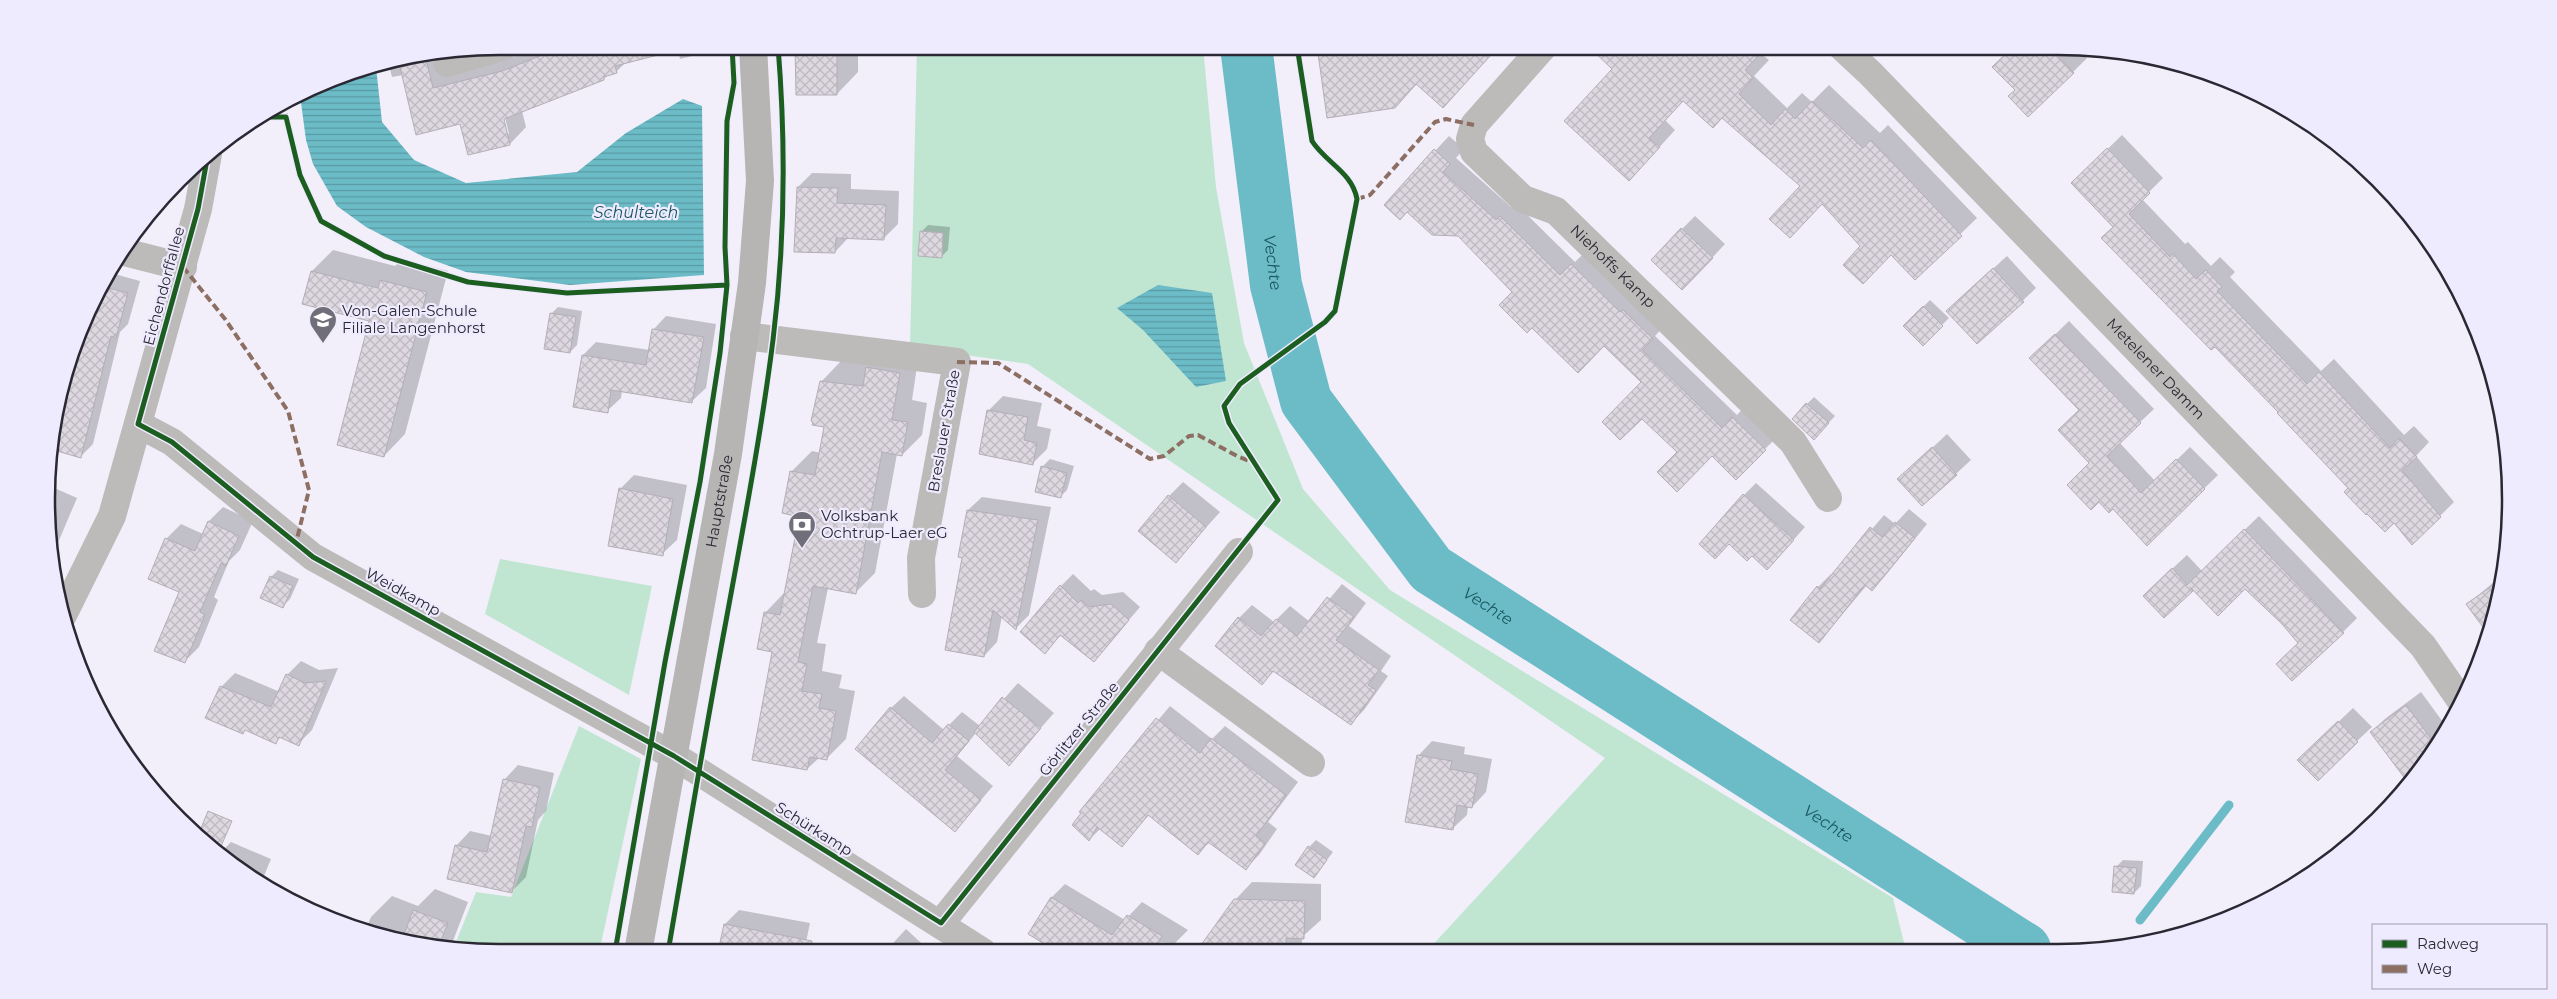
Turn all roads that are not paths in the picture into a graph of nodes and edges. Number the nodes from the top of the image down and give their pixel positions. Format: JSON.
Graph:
{"nodes":[{"id":1,"x":753,"y":55,"type":"edge"},
{"id":2,"x":1536,"y":55,"type":"edge"},
{"id":3,"x":1850,"y":55,"type":"edge"},
{"id":4,"x":471,"y":56,"type":"edge"},
{"id":5,"x":447,"y":63,"type":"dead end"},
{"id":6,"x":206,"y":165,"type":"edge"},
{"id":7,"x":130,"y":253,"type":"edge"},
{"id":8,"x":182,"y":267,"type":"junction"},
{"id":9,"x":744,"y":336,"type":"junction"},
{"id":10,"x":138,"y":424,"type":"junction"},
{"id":11,"x":1828,"y":498,"type":"dead end"},
{"id":12,"x":1239,"y":552,"type":"dead end"},
{"id":13,"x":922,"y":594,"type":"dead end"},
{"id":14,"x":68,"y":605,"type":"edge"},
{"id":15,"x":1158,"y":651,"type":"junction"},
{"id":16,"x":2457,"y":695,"type":"edge"},
{"id":17,"x":674,"y":756,"type":"junction"},
{"id":18,"x":1311,"y":763,"type":"dead end"},
{"id":19,"x":940,"y":923,"type":"junction"},
{"id":20,"x":639,"y":944,"type":"edge"},
{"id":21,"x":971,"y":944,"type":"edge"}],
"edges":[{"from":1,"to":9,"type":"main road","name":"Hauptstraße"},
{"from":2,"to":11,"type":"street","name":"Niehoffs Kamp"},
{"from":3,"to":16,"type":"street","name":"Metelener Damm"},
{"from":4,"to":5,"type":"street"},
{"from":6,"to":8,"type":"street","name":"Eichendorffallee"},
{"from":7,"to":8,"type":"street"},
{"from":8,"to":10,"type":"street","name":"Eichendorffallee"},
{"from":9,"to":13,"type":"street","name":"Breslauer Straße"},
{"from":9,"to":17,"type":"main road","name":"Hauptstraße"},
{"from":10,"to":14,"type":"street","name":"Eichendorffallee"},
{"from":10,"to":17,"type":"street","name":"Weidkamp"},
{"from":12,"to":15,"type":"street","name":"Görlitzer Straße"},
{"from":15,"to":18,"type":"street"},
{"from":15,"to":19,"type":"street","name":"Görlitzer Straße"},
{"from":17,"to":19,"type":"street","name":"Schürkamp"},
{"from":17,"to":20,"type":"main road","name":"Hauptstraße"},
{"from":19,"to":21,"type":"street","name":"Schürkamp"}]}
